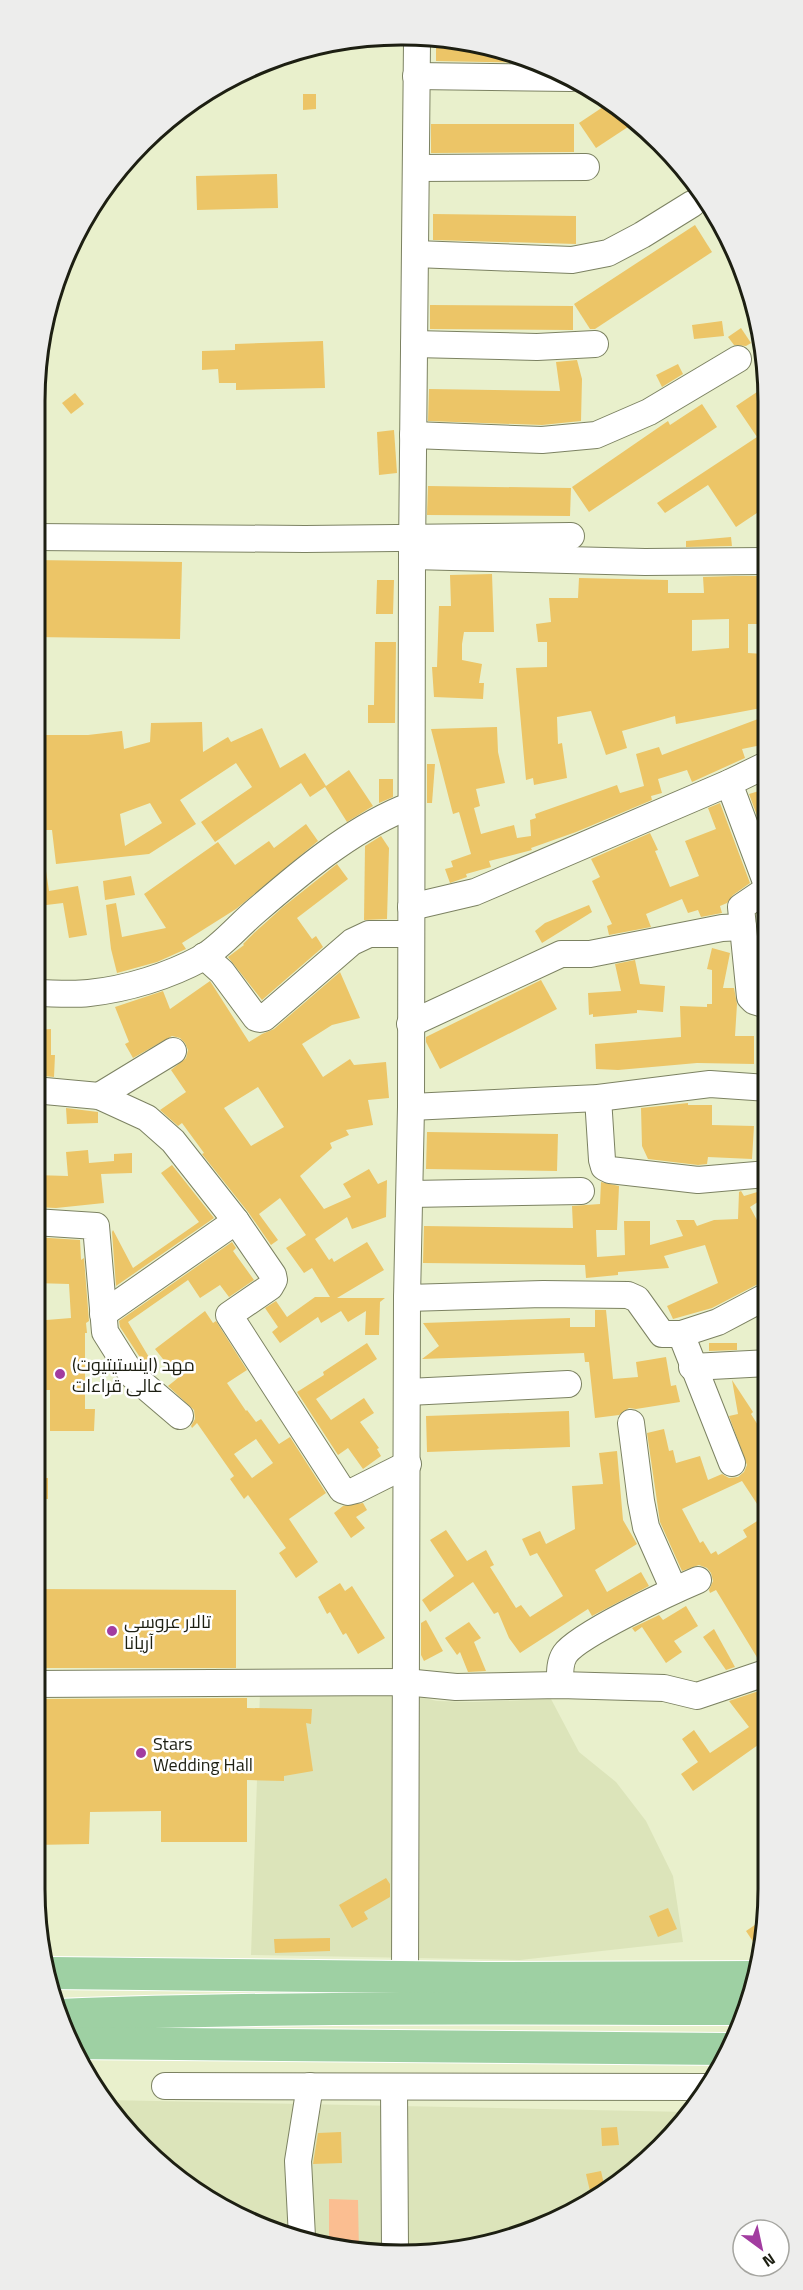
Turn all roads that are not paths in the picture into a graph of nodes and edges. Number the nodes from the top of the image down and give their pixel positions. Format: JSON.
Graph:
{"nodes":[{"id":1,"x":417,"y":46,"type":"edge"},
{"id":2,"x":416,"y":76,"type":"junction"},
{"id":3,"x":550,"y":78,"type":"edge"},
{"id":4,"x":586,"y":167,"type":"dead end"},
{"id":5,"x":416,"y":168,"type":"junction"},
{"id":6,"x":692,"y":204,"type":"dead end"},
{"id":7,"x":415,"y":254,"type":"junction"},
{"id":8,"x":414,"y":344,"type":"junction"},
{"id":9,"x":595,"y":344,"type":"dead end"},
{"id":10,"x":738,"y":359,"type":"dead end"},
{"id":11,"x":413,"y":435,"type":"junction"},
{"id":12,"x":571,"y":536,"type":"dead end"},
{"id":13,"x":45,"y":537,"type":"edge"},
{"id":14,"x":412,"y":546,"type":"junction"},
{"id":15,"x":758,"y":561,"type":"edge"},
{"id":16,"x":758,"y":769,"type":"edge"},
{"id":17,"x":729,"y":783,"type":"junction"},
{"id":18,"x":411,"y":812,"type":"junction"},
{"id":19,"x":758,"y":861,"type":"edge"},
{"id":20,"x":758,"y":895,"type":"edge"},
{"id":21,"x":411,"y":907,"type":"junction"},
{"id":22,"x":411,"y":934,"type":"junction"},
{"id":23,"x":751,"y":935,"type":"edge"},
{"id":24,"x":204,"y":956,"type":"junction"},
{"id":25,"x":45,"y":993,"type":"edge"},
{"id":26,"x":758,"y":1002,"type":"edge"},
{"id":27,"x":410,"y":1024,"type":"junction"},
{"id":28,"x":173,"y":1051,"type":"dead end"},
{"id":29,"x":758,"y":1087,"type":"edge"},
{"id":30,"x":45,"y":1091,"type":"edge"},
{"id":31,"x":99,"y":1096,"type":"junction"},
{"id":32,"x":598,"y":1098,"type":"junction"},
{"id":33,"x":411,"y":1107,"type":"junction"},
{"id":34,"x":758,"y":1176,"type":"edge"},
{"id":35,"x":581,"y":1191,"type":"dead end"},
{"id":36,"x":410,"y":1194,"type":"junction"},
{"id":37,"x":236,"y":1221,"type":"junction"},
{"id":38,"x":45,"y":1223,"type":"edge"},
{"id":39,"x":407,"y":1298,"type":"junction"},
{"id":40,"x":758,"y":1301,"type":"edge"},
{"id":41,"x":103,"y":1314,"type":"junction"},
{"id":42,"x":681,"y":1334,"type":"junction"},
{"id":43,"x":758,"y":1363,"type":"edge"},
{"id":44,"x":692,"y":1367,"type":"junction"},
{"id":45,"x":568,"y":1384,"type":"dead end"},
{"id":46,"x":408,"y":1392,"type":"junction"},
{"id":47,"x":180,"y":1416,"type":"dead end"},
{"id":48,"x":631,"y":1424,"type":"dead end"},
{"id":49,"x":732,"y":1463,"type":"dead end"},
{"id":50,"x":408,"y":1464,"type":"junction"},
{"id":51,"x":698,"y":1580,"type":"dead end"},
{"id":52,"x":674,"y":1590,"type":"junction"},
{"id":53,"x":758,"y":1675,"type":"edge"},
{"id":54,"x":405,"y":1682,"type":"junction"},
{"id":55,"x":45,"y":1684,"type":"edge"},
{"id":56,"x":560,"y":1685,"type":"junction"},
{"id":57,"x":55,"y":1973,"type":"edge"},
{"id":58,"x":137,"y":1975,"type":"junction"},
{"id":59,"x":405,"y":1977,"type":"junction"},
{"id":60,"x":747,"y":1977,"type":"edge"},
{"id":61,"x":737,"y":2009,"type":"edge"},
{"id":62,"x":138,"y":2012,"type":"junction"},
{"id":63,"x":68,"y":2015,"type":"edge"},
{"id":64,"x":81,"y":2043,"type":"edge"},
{"id":65,"x":719,"y":2049,"type":"edge"},
{"id":66,"x":165,"y":2086,"type":"dead end"},
{"id":67,"x":310,"y":2086,"type":"junction"},
{"id":68,"x":394,"y":2087,"type":"junction"},
{"id":69,"x":698,"y":2087,"type":"edge"},
{"id":70,"x":302,"y":2231,"type":"edge"},
{"id":71,"x":395,"y":2245,"type":"edge"}],
"edges":[{"from":1,"to":2,"type":"street"},
{"from":2,"to":3,"type":"street"},
{"from":2,"to":5,"type":"street"},
{"from":4,"to":5,"type":"street"},
{"from":5,"to":7,"type":"street"},
{"from":6,"to":7,"type":"street"},
{"from":7,"to":8,"type":"street"},
{"from":8,"to":9,"type":"street"},
{"from":8,"to":11,"type":"street"},
{"from":10,"to":11,"type":"street"},
{"from":11,"to":14,"type":"street"},
{"from":12,"to":14,"type":"street"},
{"from":13,"to":14,"type":"street"},
{"from":14,"to":15,"type":"street"},
{"from":14,"to":18,"type":"street"},
{"from":16,"to":17,"type":"street"},
{"from":17,"to":19,"type":"street"},
{"from":17,"to":21,"type":"street"},
{"from":18,"to":21,"type":"street"},
{"from":18,"to":24,"type":"street"},
{"from":20,"to":23,"type":"street"},
{"from":21,"to":22,"type":"street"},
{"from":22,"to":24,"type":"street"},
{"from":22,"to":27,"type":"street"},
{"from":23,"to":26,"type":"street"},
{"from":23,"to":27,"type":"street"},
{"from":24,"to":25,"type":"street"},
{"from":27,"to":33,"type":"street"},
{"from":28,"to":31,"type":"street"},
{"from":29,"to":32,"type":"street"},
{"from":30,"to":31,"type":"street"},
{"from":31,"to":37,"type":"street"},
{"from":32,"to":33,"type":"street"},
{"from":32,"to":34,"type":"street"},
{"from":33,"to":36,"type":"street"},
{"from":35,"to":36,"type":"street"},
{"from":36,"to":39,"type":"street"},
{"from":37,"to":41,"type":"street"},
{"from":37,"to":50,"type":"street"},
{"from":38,"to":41,"type":"street"},
{"from":39,"to":42,"type":"street"},
{"from":39,"to":46,"type":"street"},
{"from":40,"to":42,"type":"street"},
{"from":41,"to":47,"type":"street"},
{"from":42,"to":44,"type":"street"},
{"from":43,"to":44,"type":"street"},
{"from":44,"to":49,"type":"street"},
{"from":45,"to":46,"type":"street"},
{"from":46,"to":50,"type":"street"},
{"from":48,"to":52,"type":"street"},
{"from":50,"to":54,"type":"street"},
{"from":51,"to":52,"type":"street"},
{"from":52,"to":56,"type":"street"},
{"from":53,"to":56,"type":"street"},
{"from":54,"to":55,"type":"street"},
{"from":54,"to":56,"type":"street"},
{"from":54,"to":59,"type":"street"},
{"from":57,"to":58,"type":"main road"},
{"from":58,"to":59,"type":"main road"},
{"from":58,"to":62,"type":"main road"},
{"from":59,"to":60,"type":"main road"},
{"from":61,"to":62,"type":"main road"},
{"from":62,"to":63,"type":"main road"},
{"from":64,"to":65,"type":"main road"},
{"from":66,"to":67,"type":"street"},
{"from":67,"to":68,"type":"street"},
{"from":67,"to":70,"type":"street"},
{"from":68,"to":69,"type":"street"},
{"from":68,"to":71,"type":"street"}]}
